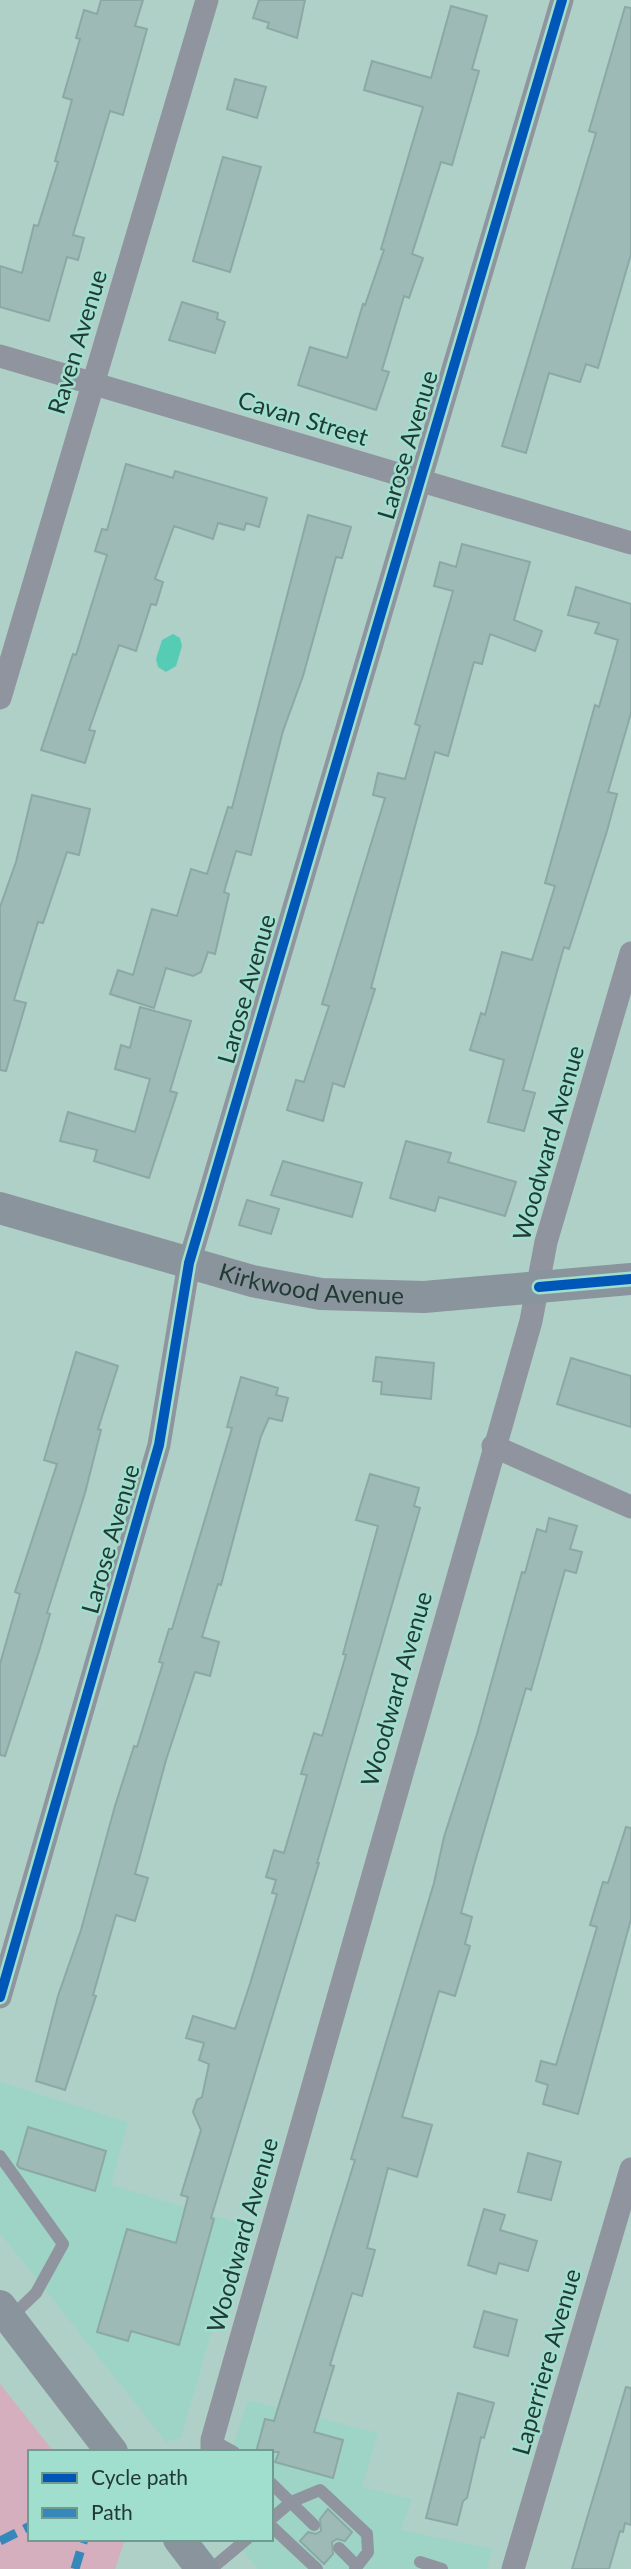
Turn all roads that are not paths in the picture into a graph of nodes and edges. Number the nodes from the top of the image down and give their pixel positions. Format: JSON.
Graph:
{"nodes":[{"id":1,"x":207,"y":0,"type":"edge"},
{"id":2,"x":562,"y":0,"type":"edge"},
{"id":3,"x":0,"y":356,"type":"edge"},
{"id":4,"x":93,"y":383,"type":"junction"},
{"id":5,"x":421,"y":482,"type":"junction"},
{"id":6,"x":631,"y":543,"type":"edge"},
{"id":7,"x":0,"y":698,"type":"edge"},
{"id":8,"x":631,"y":953,"type":"edge"},
{"id":9,"x":0,"y":1208,"type":"edge"},
{"id":10,"x":189,"y":1263,"type":"junction"},
{"id":11,"x":631,"y":1279,"type":"edge"},
{"id":12,"x":539,"y":1287,"type":"junction"},
{"id":13,"x":493,"y":1446,"type":"junction"},
{"id":14,"x":631,"y":1507,"type":"edge"},
{"id":15,"x":0,"y":1997,"type":"edge"},
{"id":16,"x":0,"y":2156,"type":"edge"},
{"id":17,"x":631,"y":2169,"type":"edge"},
{"id":18,"x":5,"y":2312,"type":"edge"},
{"id":19,"x":207,"y":2448,"type":"edge"},
{"id":20,"x":110,"y":2450,"type":"edge"},
{"id":21,"x":273,"y":2485,"type":"edge"},
{"id":22,"x":290,"y":2502,"type":"junction"},
{"id":23,"x":273,"y":2517,"type":"edge"},
{"id":24,"x":314,"y":2525,"type":"dead end"},
{"id":25,"x":273,"y":2528,"type":"edge"},
{"id":26,"x":241,"y":2541,"type":"edge"},
{"id":27,"x":339,"y":2548,"type":"dead end"},
{"id":28,"x":197,"y":2555,"type":"edge"},
{"id":29,"x":420,"y":2562,"type":"dead end"},
{"id":30,"x":356,"y":2568,"type":"edge"},
{"id":31,"x":317,"y":2569,"type":"edge"},
{"id":32,"x":442,"y":2569,"type":"edge"},
{"id":33,"x":513,"y":2569,"type":"edge"}],
"edges":[{"from":1,"to":4,"type":"street","name":"Raven Avenue"},
{"from":2,"to":5,"type":"street","name":"Larose Avenue"},
{"from":3,"to":4,"type":"street","name":"Cavan Street"},
{"from":4,"to":5,"type":"street","name":"Cavan Street"},
{"from":4,"to":7,"type":"street","name":"Raven Avenue"},
{"from":5,"to":6,"type":"street","name":"Cavan Street"},
{"from":5,"to":10,"type":"street","name":"Larose Avenue"},
{"from":8,"to":12,"type":"street","name":"Woodward Avenue"},
{"from":9,"to":10,"type":"main road","name":"Kirkwood Avenue"},
{"from":10,"to":12,"type":"main road","name":"Kirkwood Avenue"},
{"from":10,"to":15,"type":"street","name":"Larose Avenue"},
{"from":11,"to":12,"type":"main road","name":"Kirkwood Avenue"},
{"from":12,"to":13,"type":"street","name":"Woodward Avenue"},
{"from":13,"to":14,"type":"street"},
{"from":13,"to":19,"type":"street","name":"Woodward Avenue"},
{"from":16,"to":18,"type":"lane"},
{"from":17,"to":33,"type":"street","name":"Laperriere Avenue"},
{"from":18,"to":20,"type":"main road"},
{"from":21,"to":22,"type":"lane"},
{"from":22,"to":23,"type":"lane"},
{"from":22,"to":24,"type":"lane"},
{"from":22,"to":30,"type":"lane"},
{"from":25,"to":31,"type":"lane"},
{"from":26,"to":28,"type":"lane"},
{"from":27,"to":30,"type":"lane"},
{"from":29,"to":32,"type":"lane"}]}
